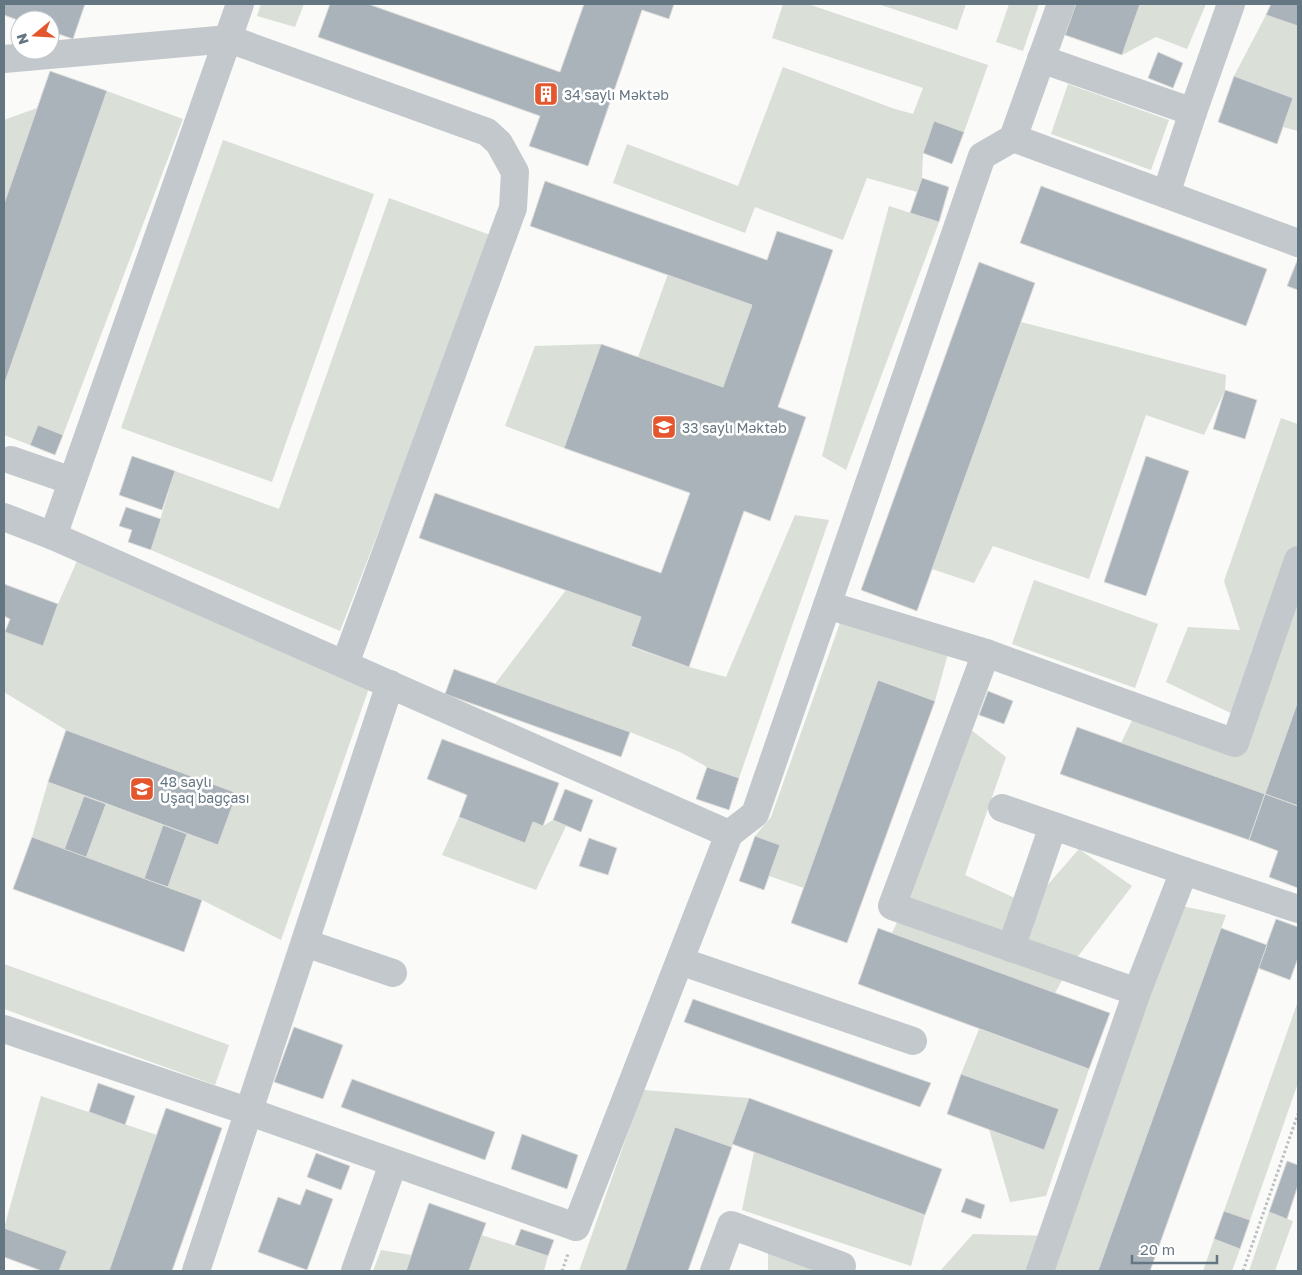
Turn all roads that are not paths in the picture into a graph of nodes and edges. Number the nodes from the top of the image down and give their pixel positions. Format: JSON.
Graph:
{"nodes":[{"id":1,"x":240,"y":4,"type":"edge"},
{"id":2,"x":1061,"y":4,"type":"edge"},
{"id":3,"x":1231,"y":4,"type":"edge"},
{"id":4,"x":229,"y":39,"type":"junction"},
{"id":5,"x":4,"y":59,"type":"edge"},
{"id":6,"x":1041,"y":59,"type":"junction"},
{"id":7,"x":1193,"y":112,"type":"junction"},
{"id":8,"x":1013,"y":138,"type":"junction"},
{"id":9,"x":1166,"y":194,"type":"junction"},
{"id":10,"x":1298,"y":243,"type":"edge"},
{"id":11,"x":6,"y":465,"type":"edge"},
{"id":12,"x":72,"y":481,"type":"junction"},
{"id":13,"x":4,"y":517,"type":"edge"},
{"id":14,"x":53,"y":536,"type":"junction"},
{"id":15,"x":1298,"y":560,"type":"edge"},
{"id":16,"x":827,"y":605,"type":"junction"},
{"id":17,"x":986,"y":652,"type":"junction"},
{"id":18,"x":345,"y":664,"type":"junction"},
{"id":19,"x":390,"y":684,"type":"junction"},
{"id":20,"x":1002,"y":808,"type":"dead end"},
{"id":21,"x":1053,"y":826,"type":"junction"},
{"id":22,"x":729,"y":834,"type":"junction"},
{"id":23,"x":1184,"y":871,"type":"junction"},
{"id":24,"x":1298,"y":909,"type":"edge"},
{"id":25,"x":305,"y":943,"type":"junction"},
{"id":26,"x":1011,"y":948,"type":"junction"},
{"id":27,"x":680,"y":961,"type":"junction"},
{"id":28,"x":393,"y":973,"type":"dead end"},
{"id":29,"x":1137,"y":992,"type":"junction"},
{"id":30,"x":4,"y":1029,"type":"edge"},
{"id":31,"x":913,"y":1042,"type":"dead end"},
{"id":32,"x":250,"y":1112,"type":"junction"},
{"id":33,"x":393,"y":1164,"type":"junction"},
{"id":34,"x":847,"y":1269,"type":"edge"},
{"id":35,"x":196,"y":1271,"type":"edge"},
{"id":36,"x":355,"y":1271,"type":"edge"},
{"id":37,"x":714,"y":1271,"type":"edge"},
{"id":38,"x":1040,"y":1271,"type":"edge"}],
"edges":[{"from":1,"to":4,"type":"lane"},
{"from":2,"to":6,"type":"lane"},
{"from":3,"to":7,"type":"lane"},
{"from":4,"to":5,"type":"lane"},
{"from":4,"to":12,"type":"lane"},
{"from":4,"to":18,"type":"lane"},
{"from":6,"to":7,"type":"lane"},
{"from":6,"to":8,"type":"lane"},
{"from":7,"to":9,"type":"lane"},
{"from":8,"to":9,"type":"lane"},
{"from":8,"to":16,"type":"lane"},
{"from":9,"to":10,"type":"lane"},
{"from":11,"to":12,"type":"lane"},
{"from":12,"to":14,"type":"lane"},
{"from":13,"to":14,"type":"lane"},
{"from":14,"to":18,"type":"lane"},
{"from":15,"to":17,"type":"lane"},
{"from":16,"to":17,"type":"lane"},
{"from":16,"to":22,"type":"lane"},
{"from":17,"to":26,"type":"lane"},
{"from":18,"to":19,"type":"lane"},
{"from":19,"to":22,"type":"lane"},
{"from":19,"to":25,"type":"lane"},
{"from":20,"to":21,"type":"lane"},
{"from":21,"to":23,"type":"lane"},
{"from":21,"to":26,"type":"lane"},
{"from":22,"to":27,"type":"lane"},
{"from":23,"to":24,"type":"lane"},
{"from":23,"to":29,"type":"lane"},
{"from":25,"to":28,"type":"lane"},
{"from":25,"to":32,"type":"lane"},
{"from":26,"to":29,"type":"lane"},
{"from":27,"to":31,"type":"lane"},
{"from":27,"to":33,"type":"lane"},
{"from":29,"to":38,"type":"lane"},
{"from":30,"to":32,"type":"lane"},
{"from":32,"to":33,"type":"lane"},
{"from":32,"to":35,"type":"lane"},
{"from":33,"to":36,"type":"lane"},
{"from":34,"to":37,"type":"lane"}]}
